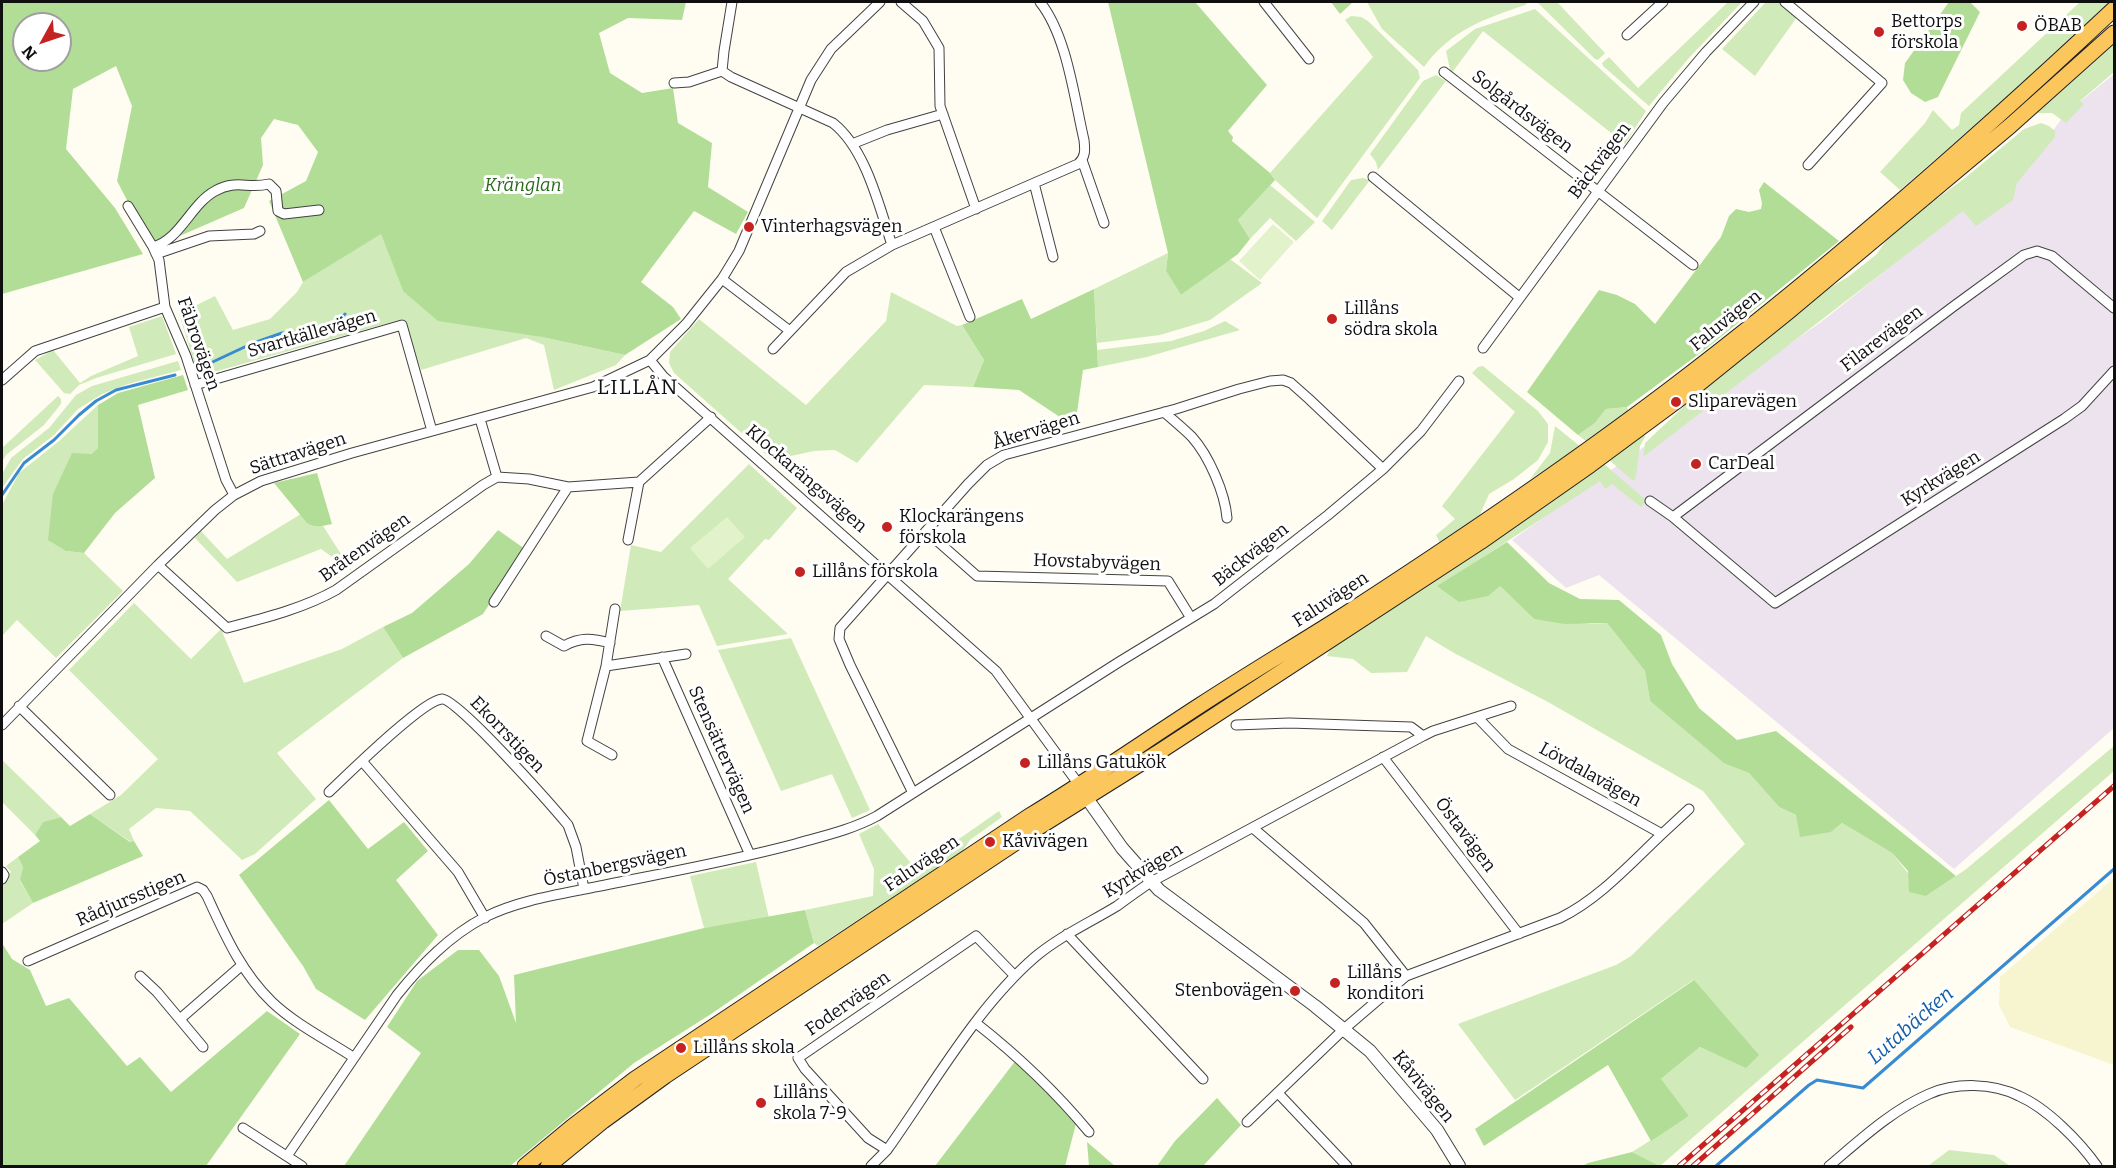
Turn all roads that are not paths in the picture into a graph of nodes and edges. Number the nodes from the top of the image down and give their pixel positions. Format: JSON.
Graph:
{"nodes":[{"id":1,"x":732,"y":2,"type":"edge"},
{"id":2,"x":880,"y":2,"type":"edge"},
{"id":3,"x":901,"y":2,"type":"edge"},
{"id":4,"x":1040,"y":2,"type":"edge"},
{"id":5,"x":1264,"y":2,"type":"edge"},
{"id":6,"x":1663,"y":2,"type":"edge"},
{"id":7,"x":1754,"y":2,"type":"edge"},
{"id":8,"x":1785,"y":2,"type":"edge"},
{"id":9,"x":2115,"y":9,"type":"edge"},
{"id":10,"x":2115,"y":33,"type":"edge"},
{"id":11,"x":1627,"y":35,"type":"dead end"},
{"id":12,"x":1309,"y":59,"type":"dead end"},
{"id":13,"x":722,"y":71,"type":"junction"},
{"id":14,"x":1444,"y":72,"type":"dead end"},
{"id":15,"x":674,"y":83,"type":"dead end"},
{"id":16,"x":799,"y":106,"type":"junction"},
{"id":17,"x":942,"y":114,"type":"junction"},
{"id":18,"x":852,"y":144,"type":"junction"},
{"id":19,"x":1082,"y":160,"type":"junction"},
{"id":20,"x":1808,"y":165,"type":"dead end"},
{"id":21,"x":1373,"y":177,"type":"dead end"},
{"id":22,"x":1034,"y":183,"type":"junction"},
{"id":23,"x":1597,"y":191,"type":"junction"},
{"id":24,"x":128,"y":206,"type":"dead end"},
{"id":25,"x":976,"y":208,"type":"junction"},
{"id":26,"x":319,"y":210,"type":"dead end"},
{"id":27,"x":1104,"y":223,"type":"dead end"},
{"id":28,"x":934,"y":227,"type":"junction"},
{"id":29,"x":260,"y":231,"type":"dead end"},
{"id":30,"x":892,"y":245,"type":"junction"},
{"id":31,"x":155,"y":251,"type":"junction"},
{"id":32,"x":1053,"y":257,"type":"dead end"},
{"id":33,"x":1693,"y":266,"type":"dead end"},
{"id":34,"x":722,"y":279,"type":"junction"},
{"id":35,"x":1518,"y":297,"type":"junction"},
{"id":36,"x":165,"y":307,"type":"junction"},
{"id":37,"x":2115,"y":308,"type":"edge"},
{"id":38,"x":970,"y":317,"type":"dead end"},
{"id":39,"x":790,"y":331,"type":"junction"},
{"id":40,"x":1483,"y":348,"type":"dead end"},
{"id":41,"x":773,"y":349,"type":"dead end"},
{"id":42,"x":650,"y":360,"type":"junction"},
{"id":43,"x":2115,"y":371,"type":"edge"},
{"id":44,"x":2,"y":380,"type":"edge"},
{"id":45,"x":1460,"y":381,"type":"dead end"},
{"id":46,"x":195,"y":385,"type":"junction"},
{"id":47,"x":1164,"y":412,"type":"junction"},
{"id":48,"x":711,"y":417,"type":"junction"},
{"id":49,"x":480,"y":419,"type":"junction"},
{"id":50,"x":432,"y":431,"type":"junction"},
{"id":51,"x":1605,"y":446,"type":"junction"},
{"id":52,"x":1383,"y":469,"type":"junction"},
{"id":53,"x":497,"y":477,"type":"junction"},
{"id":54,"x":639,"y":482,"type":"junction"},
{"id":55,"x":568,"y":487,"type":"junction"},
{"id":56,"x":234,"y":495,"type":"junction"},
{"id":57,"x":1650,"y":501,"type":"dead end"},
{"id":58,"x":1673,"y":517,"type":"junction"},
{"id":59,"x":1227,"y":518,"type":"dead end"},
{"id":60,"x":926,"y":531,"type":"junction"},
{"id":61,"x":628,"y":540,"type":"dead end"},
{"id":62,"x":158,"y":565,"type":"junction"},
{"id":63,"x":889,"y":574,"type":"junction"},
{"id":64,"x":494,"y":602,"type":"dead end"},
{"id":65,"x":615,"y":609,"type":"dead end"},
{"id":66,"x":1191,"y":618,"type":"junction"},
{"id":67,"x":546,"y":636,"type":"dead end"},
{"id":68,"x":610,"y":643,"type":"junction"},
{"id":69,"x":686,"y":654,"type":"dead end"},
{"id":70,"x":662,"y":657,"type":"junction"},
{"id":71,"x":606,"y":666,"type":"junction"},
{"id":72,"x":19,"y":706,"type":"junction"},
{"id":73,"x":1511,"y":706,"type":"dead end"},
{"id":74,"x":1031,"y":718,"type":"junction"},
{"id":75,"x":1478,"y":718,"type":"junction"},
{"id":76,"x":2,"y":724,"type":"edge"},
{"id":77,"x":1236,"y":725,"type":"dead end"},
{"id":78,"x":1423,"y":736,"type":"junction"},
{"id":79,"x":612,"y":755,"type":"dead end"},
{"id":80,"x":1383,"y":757,"type":"junction"},
{"id":81,"x":362,"y":761,"type":"junction"},
{"id":82,"x":329,"y":792,"type":"dead end"},
{"id":83,"x":1083,"y":792,"type":"junction"},
{"id":84,"x":913,"y":793,"type":"junction"},
{"id":85,"x":110,"y":795,"type":"dead end"},
{"id":86,"x":1689,"y":809,"type":"dead end"},
{"id":87,"x":1027,"y":826,"type":"junction"},
{"id":88,"x":1252,"y":828,"type":"junction"},
{"id":89,"x":1662,"y":834,"type":"junction"},
{"id":90,"x":750,"y":855,"type":"junction"},
{"id":91,"x":2,"y":872,"type":"edge"},
{"id":92,"x":2,"y":879,"type":"edge"},
{"id":93,"x":1151,"y":882,"type":"junction"},
{"id":94,"x":584,"y":889,"type":"junction"},
{"id":95,"x":485,"y":918,"type":"junction"},
{"id":96,"x":1067,"y":934,"type":"junction"},
{"id":97,"x":1519,"y":934,"type":"junction"},
{"id":98,"x":28,"y":961,"type":"dead end"},
{"id":99,"x":241,"y":966,"type":"junction"},
{"id":100,"x":140,"y":976,"type":"dead end"},
{"id":101,"x":1015,"y":976,"type":"junction"},
{"id":102,"x":1406,"y":976,"type":"junction"},
{"id":103,"x":180,"y":1019,"type":"junction"},
{"id":104,"x":976,"y":1023,"type":"junction"},
{"id":105,"x":1344,"y":1029,"type":"junction"},
{"id":106,"x":203,"y":1047,"type":"dead end"},
{"id":107,"x":353,"y":1057,"type":"junction"},
{"id":108,"x":1203,"y":1079,"type":"dead end"},
{"id":109,"x":1278,"y":1093,"type":"junction"},
{"id":110,"x":1247,"y":1122,"type":"dead end"},
{"id":111,"x":243,"y":1128,"type":"dead end"},
{"id":112,"x":1089,"y":1132,"type":"dead end"},
{"id":113,"x":887,"y":1150,"type":"junction"},
{"id":114,"x":287,"y":1156,"type":"junction"},
{"id":115,"x":1830,"y":1166,"type":"edge"},
{"id":116,"x":302,"y":1167,"type":"edge"},
{"id":117,"x":525,"y":1167,"type":"edge"},
{"id":118,"x":548,"y":1167,"type":"edge"},
{"id":119,"x":871,"y":1167,"type":"edge"},
{"id":120,"x":1347,"y":1167,"type":"edge"},
{"id":121,"x":1459,"y":1167,"type":"edge"},
{"id":122,"x":2097,"y":1167,"type":"edge"}],
"edges":[{"from":1,"to":13,"type":"street"},
{"from":2,"to":16,"type":"street"},
{"from":3,"to":17,"type":"street"},
{"from":4,"to":19,"type":"street"},
{"from":5,"to":12,"type":"street"},
{"from":6,"to":11,"type":"street"},
{"from":7,"to":23,"type":"street","name":"Bäckvägen"},
{"from":8,"to":20,"type":"street"},
{"from":9,"to":51,"type":"highway","name":"Faluvägen"},
{"from":10,"to":51,"type":"highway","name":"Faluvägen"},
{"from":13,"to":15,"type":"street"},
{"from":13,"to":16,"type":"street"},
{"from":14,"to":23,"type":"street","name":"Solgårdsvägen"},
{"from":16,"to":18,"type":"street"},
{"from":16,"to":34,"type":"street"},
{"from":17,"to":18,"type":"street"},
{"from":17,"to":25,"type":"street"},
{"from":18,"to":30,"type":"street"},
{"from":19,"to":22,"type":"street"},
{"from":19,"to":27,"type":"street"},
{"from":21,"to":35,"type":"street"},
{"from":22,"to":25,"type":"street"},
{"from":22,"to":32,"type":"street"},
{"from":23,"to":33,"type":"street","name":"Solgårdsvägen"},
{"from":23,"to":35,"type":"street","name":"Bäckvägen"},
{"from":24,"to":31,"type":"street","name":"Fäbrovägen"},
{"from":25,"to":28,"type":"street"},
{"from":26,"to":31,"type":"street"},
{"from":28,"to":30,"type":"street"},
{"from":28,"to":38,"type":"street"},
{"from":29,"to":31,"type":"street"},
{"from":30,"to":39,"type":"street"},
{"from":31,"to":36,"type":"street","name":"Fäbrovägen"},
{"from":34,"to":39,"type":"street"},
{"from":34,"to":42,"type":"street"},
{"from":35,"to":40,"type":"street","name":"Bäckvägen"},
{"from":36,"to":44,"type":"street"},
{"from":36,"to":46,"type":"street","name":"Fäbrovägen"},
{"from":37,"to":58,"type":"street","name":"Filarevägen"},
{"from":39,"to":41,"type":"street"},
{"from":42,"to":48,"type":"street","name":"Klockarängsvägen"},
{"from":42,"to":49,"type":"street","name":"Sättravägen"},
{"from":43,"to":58,"type":"street","name":"Kyrkvägen"},
{"from":45,"to":52,"type":"street","name":"Bäckvägen"},
{"from":46,"to":50,"type":"street","name":"Svartkällevägen"},
{"from":46,"to":56,"type":"street","name":"Fäbrovägen"},
{"from":47,"to":52,"type":"street","name":"Åkervägen"},
{"from":47,"to":59,"type":"street"},
{"from":47,"to":60,"type":"street","name":"Åkervägen"},
{"from":48,"to":54,"type":"street"},
{"from":48,"to":63,"type":"street","name":"Klockarängsvägen"},
{"from":49,"to":50,"type":"street","name":"Sättravägen"},
{"from":49,"to":53,"type":"street"},
{"from":50,"to":56,"type":"street","name":"Sättravägen"},
{"from":51,"to":83,"type":"highway","name":"Faluvägen"},
{"from":52,"to":66,"type":"street","name":"Bäckvägen"},
{"from":53,"to":55,"type":"street"},
{"from":53,"to":62,"type":"street","name":"Bråtenvägen"},
{"from":54,"to":55,"type":"street"},
{"from":54,"to":61,"type":"street"},
{"from":55,"to":64,"type":"street"},
{"from":56,"to":62,"type":"street","name":"Sättravägen"},
{"from":57,"to":58,"type":"street"},
{"from":60,"to":63,"type":"street","name":"Åkervägen"},
{"from":60,"to":66,"type":"street","name":"Hovstabyvägen"},
{"from":62,"to":72,"type":"street","name":"Sättravägen"},
{"from":63,"to":74,"type":"street","name":"Klockarängsvägen"},
{"from":63,"to":84,"type":"street","name":"Åkervägen"},
{"from":65,"to":68,"type":"street"},
{"from":66,"to":74,"type":"street","name":"Bäckvägen"},
{"from":67,"to":68,"type":"street"},
{"from":68,"to":71,"type":"street"},
{"from":69,"to":70,"type":"street"},
{"from":70,"to":71,"type":"street"},
{"from":70,"to":90,"type":"street","name":"Stensättervägen"},
{"from":71,"to":79,"type":"street"},
{"from":72,"to":76,"type":"street","name":"Sättravägen"},
{"from":72,"to":85,"type":"street"},
{"from":73,"to":75,"type":"street","name":"Kyrkvägen"},
{"from":74,"to":83,"type":"street","name":"Klockarängsvägen"},
{"from":74,"to":84,"type":"street","name":"Östanbergsvägen"},
{"from":75,"to":78,"type":"street","name":"Kyrkvägen"},
{"from":75,"to":89,"type":"street","name":"Lövdalavägen"},
{"from":77,"to":78,"type":"street"},
{"from":78,"to":80,"type":"street","name":"Kyrkvägen"},
{"from":80,"to":88,"type":"street","name":"Kyrkvägen"},
{"from":80,"to":97,"type":"street","name":"Östavägen"},
{"from":81,"to":82,"type":"street","name":"Ekorrstigen"},
{"from":81,"to":94,"type":"street","name":"Ekorrstigen"},
{"from":81,"to":95,"type":"street"},
{"from":83,"to":87,"type":"highway","name":"Faluvägen"},
{"from":83,"to":93,"type":"street","name":"Kåvivägen"},
{"from":84,"to":90,"type":"street","name":"Östanbergsvägen"},
{"from":86,"to":89,"type":"street"},
{"from":87,"to":117,"type":"highway","name":"Faluvägen"},
{"from":87,"to":118,"type":"highway","name":"Faluvägen"},
{"from":88,"to":93,"type":"street","name":"Kyrkvägen"},
{"from":88,"to":102,"type":"street"},
{"from":89,"to":97,"type":"street"},
{"from":90,"to":94,"type":"street","name":"Östanbergsvägen"},
{"from":91,"to":92,"type":"street"},
{"from":93,"to":96,"type":"street","name":"Kyrkvägen"},
{"from":93,"to":105,"type":"street","name":"Kåvivägen"},
{"from":94,"to":95,"type":"street","name":"Östanbergsvägen"},
{"from":95,"to":107,"type":"street","name":"Östanbergsvägen"},
{"from":96,"to":101,"type":"street","name":"Kyrkvägen"},
{"from":96,"to":108,"type":"street"},
{"from":97,"to":102,"type":"street"},
{"from":98,"to":99,"type":"street","name":"Rådjursstigen"},
{"from":99,"to":103,"type":"street"},
{"from":99,"to":107,"type":"street","name":"Rådjursstigen"},
{"from":100,"to":103,"type":"street"},
{"from":101,"to":104,"type":"street","name":"Kyrkvägen"},
{"from":101,"to":113,"type":"street","name":"Fodervägen"},
{"from":102,"to":105,"type":"street"},
{"from":103,"to":106,"type":"street"},
{"from":104,"to":112,"type":"street"},
{"from":104,"to":113,"type":"street","name":"Kyrkvägen"},
{"from":105,"to":109,"type":"street"},
{"from":105,"to":121,"type":"street","name":"Kåvivägen"},
{"from":107,"to":114,"type":"street","name":"Östanbergsvägen"},
{"from":109,"to":110,"type":"street"},
{"from":109,"to":120,"type":"street"},
{"from":111,"to":114,"type":"street"},
{"from":113,"to":119,"type":"street","name":"Kyrkvägen"},
{"from":114,"to":116,"type":"street"},
{"from":115,"to":122,"type":"street"}]}
